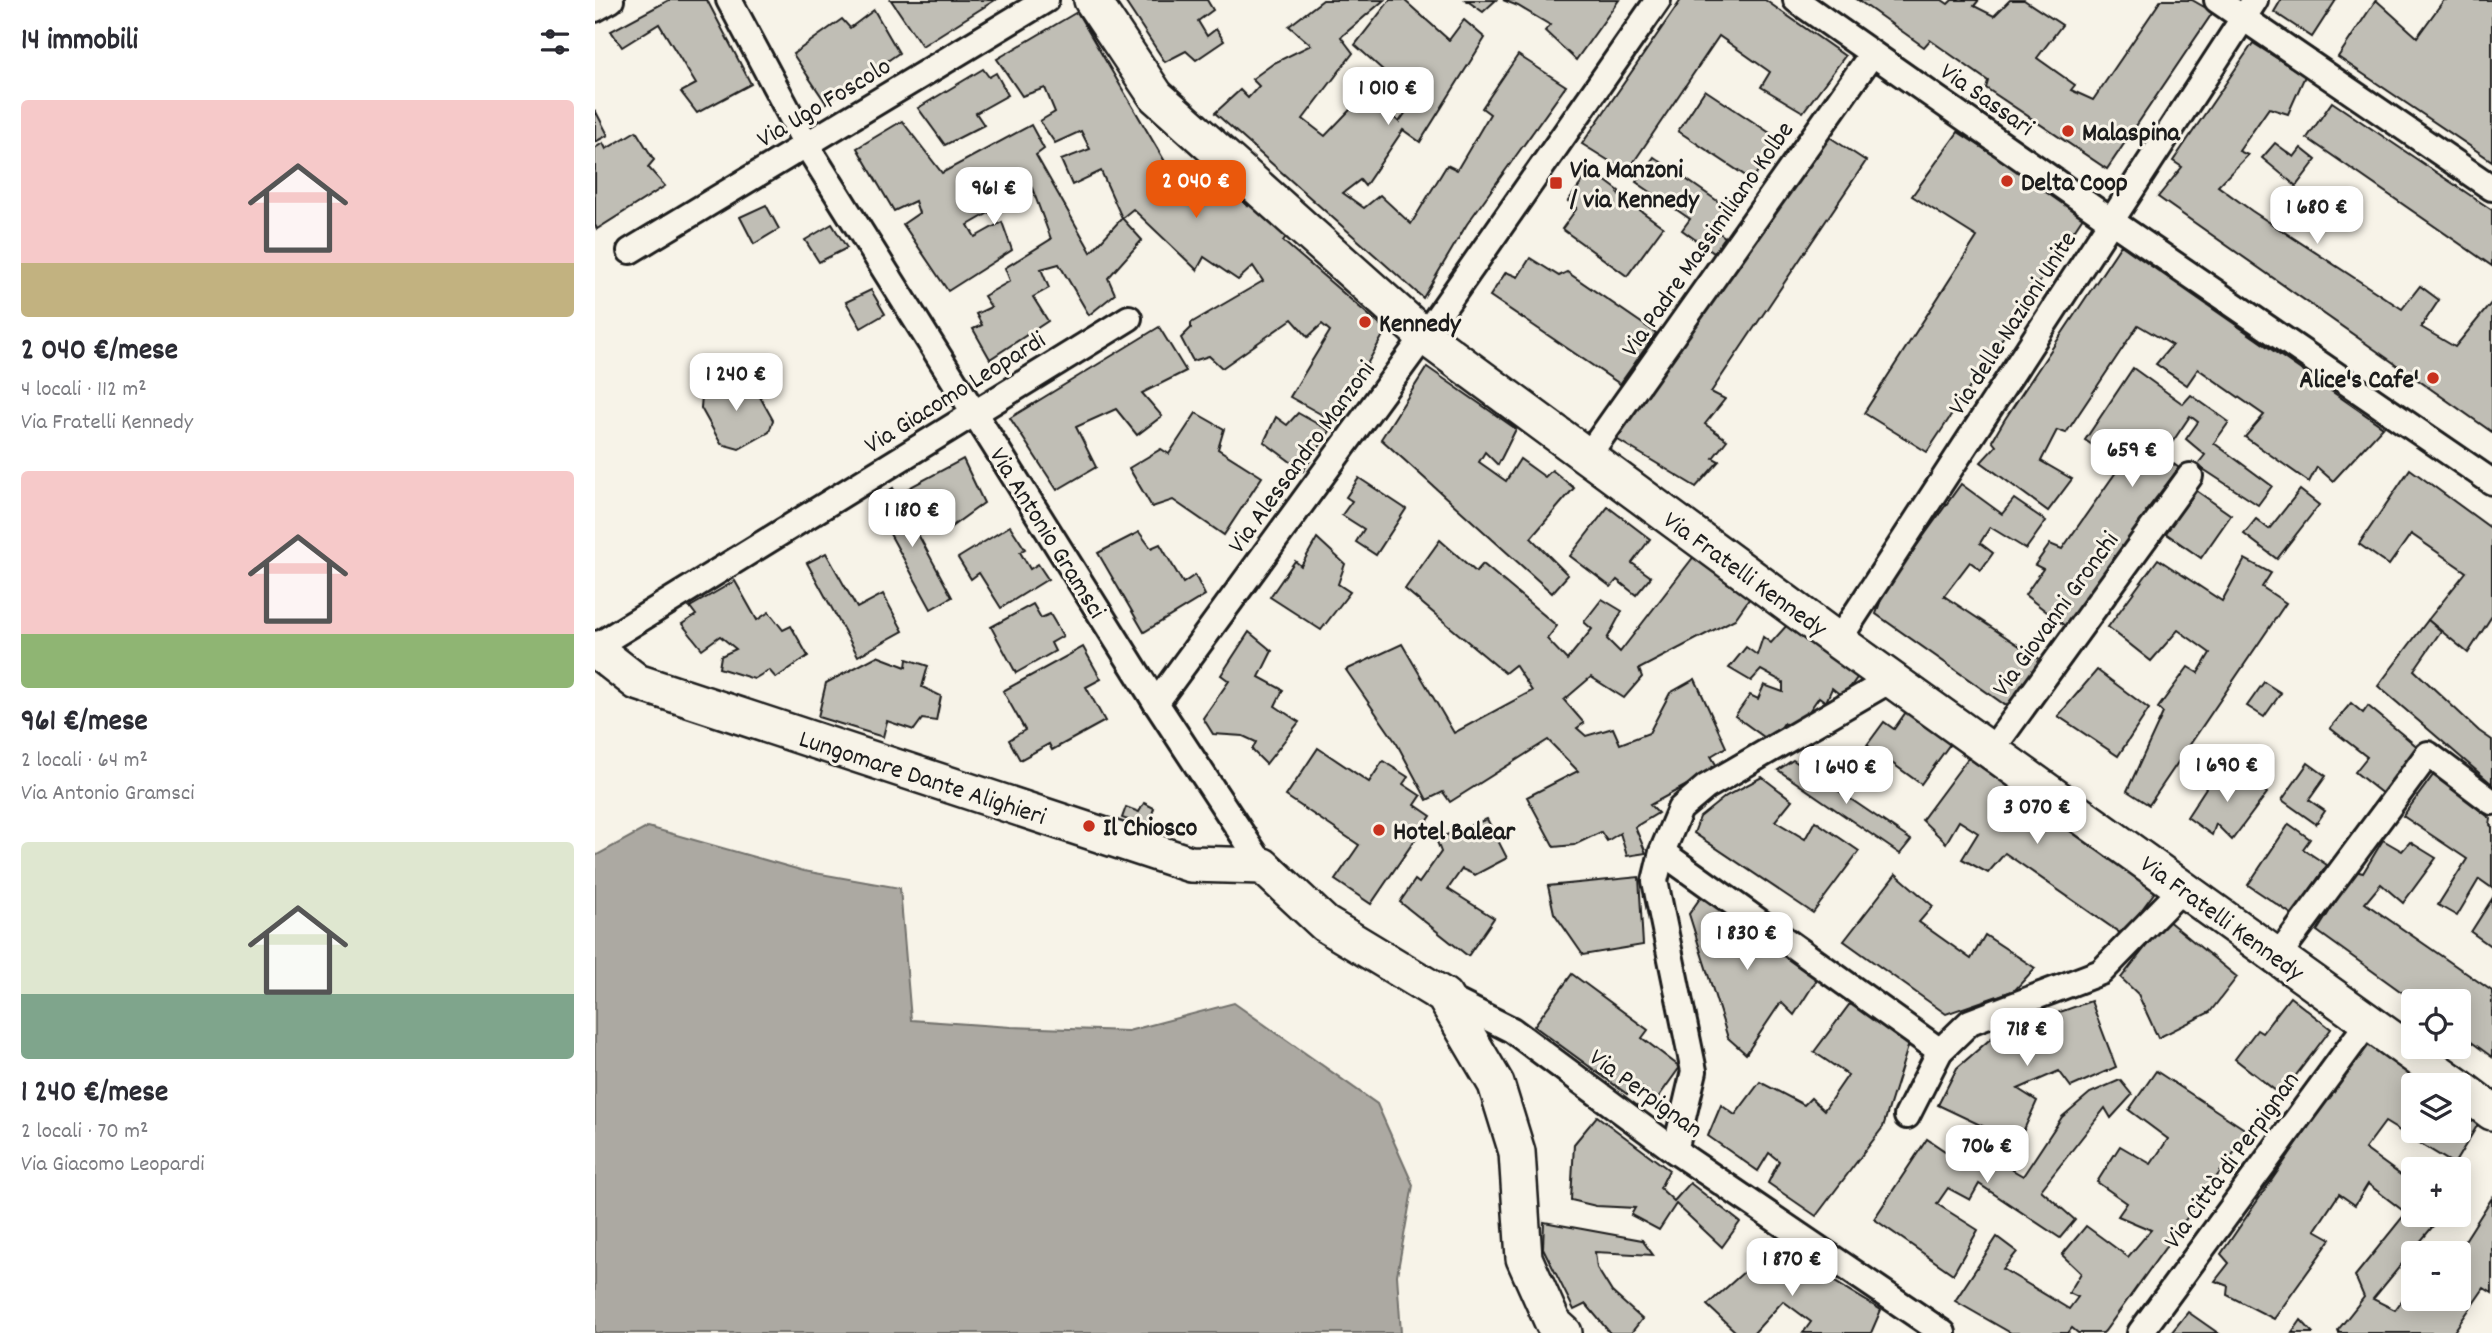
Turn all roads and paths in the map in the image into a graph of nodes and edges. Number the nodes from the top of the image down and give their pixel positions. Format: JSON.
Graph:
{"nodes":[{"id":1,"x":611,"y":0,"type":"edge"},
{"id":2,"x":729,"y":0,"type":"edge"},
{"id":3,"x":1046,"y":0,"type":"edge"},
{"id":4,"x":1092,"y":0,"type":"edge"},
{"id":5,"x":1658,"y":0,"type":"edge"},
{"id":6,"x":1796,"y":0,"type":"edge"},
{"id":7,"x":2217,"y":0,"type":"edge"},
{"id":8,"x":595,"y":9,"type":"edge"},
{"id":9,"x":2249,"y":9,"type":"edge"},
{"id":10,"x":1872,"y":54,"type":"junction"},
{"id":11,"x":807,"y":146,"type":"junction"},
{"id":12,"x":2492,"y":188,"type":"edge"},
{"id":13,"x":2113,"y":222,"type":"junction"},
{"id":14,"x":630,"y":251,"type":"dead end"},
{"id":15,"x":1129,"y":318,"type":"dead end"},
{"id":16,"x":1424,"y":336,"type":"junction"},
{"id":17,"x":975,"y":413,"type":"junction"},
{"id":18,"x":1587,"y":457,"type":"junction"},
{"id":19,"x":2190,"y":476,"type":"dead end"},
{"id":20,"x":2492,"y":482,"type":"edge"},
{"id":21,"x":1838,"y":641,"type":"junction"},
{"id":22,"x":595,"y":648,"type":"edge"},
{"id":23,"x":1892,"y":679,"type":"junction"},
{"id":24,"x":1156,"y":704,"type":"junction"},
{"id":25,"x":1991,"y":751,"type":"junction"},
{"id":26,"x":2492,"y":802,"type":"edge"},
{"id":27,"x":1662,"y":852,"type":"junction"},
{"id":28,"x":1263,"y":866,"type":"junction"},
{"id":29,"x":2183,"y":888,"type":"junction"},
{"id":30,"x":2278,"y":956,"type":"junction"},
{"id":31,"x":1444,"y":996,"type":"junction"},
{"id":32,"x":2369,"y":1021,"type":"junction"},
{"id":33,"x":1940,"y":1051,"type":"junction"},
{"id":34,"x":2439,"y":1073,"type":"edge"},
{"id":35,"x":2471,"y":1096,"type":"edge"},
{"id":36,"x":2492,"y":1112,"type":"edge"},
{"id":37,"x":1907,"y":1116,"type":"dead end"},
{"id":38,"x":1675,"y":1151,"type":"junction"},
{"id":39,"x":1564,"y":1333,"type":"edge"},
{"id":40,"x":1943,"y":1333,"type":"edge"},
{"id":41,"x":2140,"y":1333,"type":"edge"}],
"edges":[{"from":1,"to":8,"type":"street"},
{"from":2,"to":11,"type":"street","name":"Via Antonio Gramsci"},
{"from":3,"to":11,"type":"street","name":"Via Ugo Foscolo"},
{"from":4,"to":16,"type":"street","name":"Via Fratelli Kennedy"},
{"from":5,"to":16,"type":"street","name":"Via Alessandro Manzoni"},
{"from":6,"to":10,"type":"street","name":"Via Sassari"},
{"from":7,"to":9,"type":"street"},
{"from":9,"to":12,"type":"street"},
{"from":9,"to":13,"type":"street","name":"Via delle Nazioni Unite"},
{"from":10,"to":13,"type":"street","name":"Via Sassari"},
{"from":10,"to":18,"type":"street","name":"Via Padre Massimiliano Kolbe"},
{"from":11,"to":14,"type":"street","name":"Via Ugo Foscolo"},
{"from":11,"to":17,"type":"street","name":"Via Antonio Gramsci"},
{"from":13,"to":20,"type":"street","name":"Via Sassari"},
{"from":13,"to":21,"type":"street","name":"Via delle Nazioni Unite"},
{"from":15,"to":17,"type":"street","name":"Via Giacomo Leopardi"},
{"from":16,"to":18,"type":"street","name":"Via Fratelli Kennedy"},
{"from":16,"to":24,"type":"street","name":"Via Alessandro Manzoni"},
{"from":17,"to":22,"type":"street","name":"Via Giacomo Leopardi"},
{"from":17,"to":24,"type":"street","name":"Via Antonio Gramsci"},
{"from":18,"to":21,"type":"street","name":"Via Fratelli Kennedy"},
{"from":19,"to":25,"type":"street","name":"Via Giovanni Gronchi"},
{"from":21,"to":23,"type":"street","name":"Via Fratelli Kennedy"},
{"from":22,"to":28,"type":"street","name":"Lungomare Dante Alighieri"},
{"from":23,"to":25,"type":"street","name":"Via Fratelli Kennedy"},
{"from":23,"to":27,"type":"street"},
{"from":24,"to":28,"type":"street","name":"Via Antonio Gramsci"},
{"from":25,"to":29,"type":"street","name":"Via Fratelli Kennedy"},
{"from":26,"to":30,"type":"street"},
{"from":27,"to":33,"type":"street"},
{"from":27,"to":38,"type":"street"},
{"from":28,"to":31,"type":"street","name":"Via Antonio Gramsci"},
{"from":29,"to":30,"type":"street","name":"Via Fratelli Kennedy"},
{"from":29,"to":33,"type":"street"},
{"from":30,"to":32,"type":"street","name":"Via Fratelli Kennedy"},
{"from":31,"to":38,"type":"street","name":"Via Perpignan"},
{"from":31,"to":39,"type":"street"},
{"from":32,"to":34,"type":"street","name":"Via Fratelli Kennedy"},
{"from":32,"to":41,"type":"street","name":"Via Città di Perpignan"},
{"from":33,"to":37,"type":"street"},
{"from":35,"to":36,"type":"street","name":"Via Fratelli Kennedy"},
{"from":38,"to":40,"type":"street","name":"Via Perpignan"}]}
